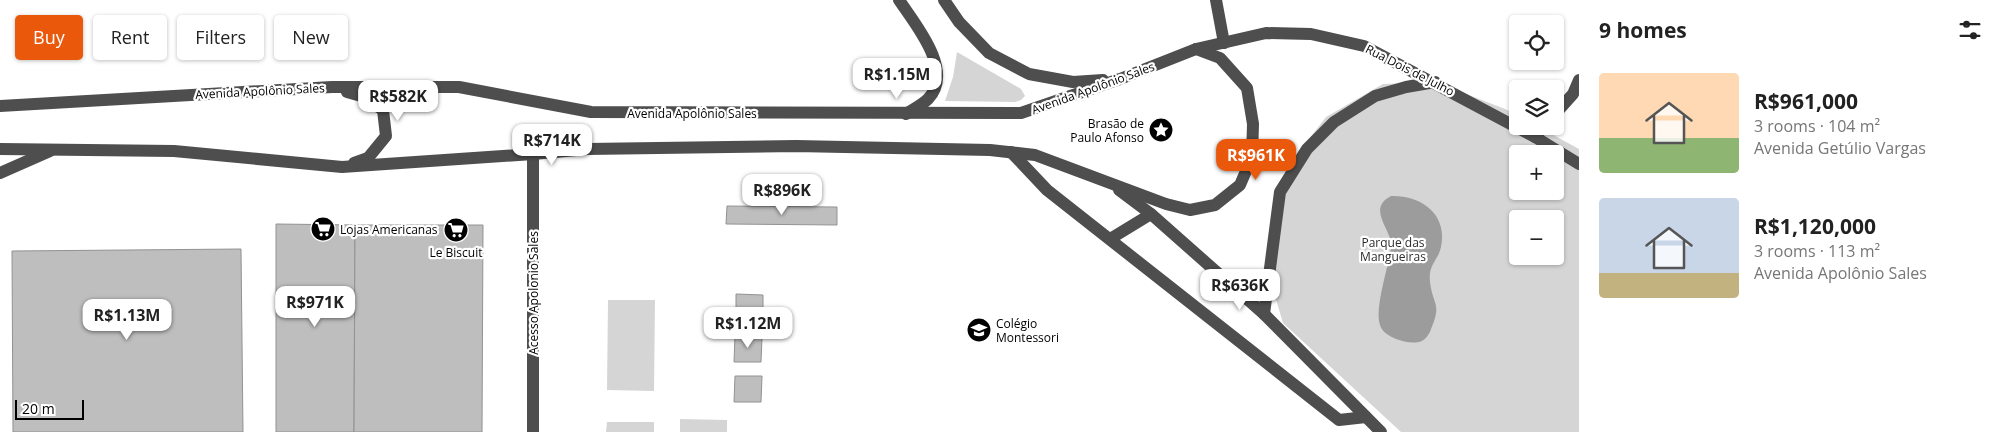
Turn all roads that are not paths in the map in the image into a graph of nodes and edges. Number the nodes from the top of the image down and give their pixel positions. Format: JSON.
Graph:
{"nodes":[{"id":1,"x":899,"y":0,"type":"edge"},
{"id":2,"x":944,"y":0,"type":"edge"},
{"id":3,"x":1216,"y":0,"type":"edge"},
{"id":4,"x":1224,"y":43,"type":"junction"},
{"id":5,"x":1196,"y":49,"type":"junction"},
{"id":6,"x":1120,"y":78,"type":"junction"},
{"id":7,"x":1579,"y":80,"type":"edge"},
{"id":8,"x":1435,"y":82,"type":"junction"},
{"id":9,"x":332,"y":87,"type":"junction"},
{"id":10,"x":1564,"y":104,"type":"edge"},
{"id":11,"x":0,"y":106,"type":"edge"},
{"id":12,"x":906,"y":114,"type":"junction"},
{"id":13,"x":1534,"y":137,"type":"joint"},
{"id":14,"x":0,"y":149,"type":"edge"},
{"id":15,"x":56,"y":149,"type":"junction"},
{"id":16,"x":1011,"y":152,"type":"junction"},
{"id":17,"x":533,"y":154,"type":"junction"},
{"id":18,"x":1579,"y":164,"type":"edge"},
{"id":19,"x":342,"y":167,"type":"junction"},
{"id":20,"x":0,"y":173,"type":"edge"},
{"id":21,"x":1105,"y":180,"type":"junction"},
{"id":22,"x":1151,"y":214,"type":"junction"},
{"id":23,"x":1110,"y":239,"type":"junction"},
{"id":24,"x":1264,"y":314,"type":"junction"},
{"id":25,"x":1366,"y":417,"type":"junction"},
{"id":26,"x":534,"y":432,"type":"edge"},
{"id":27,"x":1380,"y":432,"type":"edge"}],
"edges":[{"from":1,"to":12,"type":"street"},
{"from":2,"to":6,"type":"street"},
{"from":3,"to":4,"type":"street"},
{"from":4,"to":5,"type":"street","name":"Rua Dois de Julho"},
{"from":4,"to":8,"type":"street","name":"Rua Dois de Julho"},
{"from":5,"to":6,"type":"street","name":"Avenida Apolônio Sales"},
{"from":5,"to":21,"type":"street"},
{"from":6,"to":12,"type":"street","name":"Avenida Apolônio Sales"},
{"from":7,"to":10,"type":"street"},
{"from":8,"to":13,"type":"street","name":"Rua Dois de Julho"},
{"from":8,"to":24,"type":"street"},
{"from":9,"to":11,"type":"street","name":"Avenida Apolônio Sales"},
{"from":9,"to":12,"type":"street","name":"Avenida Apolônio Sales"},
{"from":9,"to":19,"type":"street"},
{"from":13,"to":18,"type":"street","name":"Rua Dois de Julho"},
{"from":14,"to":15,"type":"street"},
{"from":15,"to":19,"type":"street"},
{"from":15,"to":20,"type":"street"},
{"from":16,"to":17,"type":"street"},
{"from":16,"to":21,"type":"street"},
{"from":16,"to":23,"type":"street"},
{"from":17,"to":19,"type":"street"},
{"from":17,"to":26,"type":"street","name":"Acesso Apolonio Sales"},
{"from":21,"to":22,"type":"street"},
{"from":22,"to":23,"type":"street"},
{"from":22,"to":24,"type":"street"},
{"from":23,"to":25,"type":"street"},
{"from":24,"to":25,"type":"street"},
{"from":25,"to":27,"type":"street"}]}
